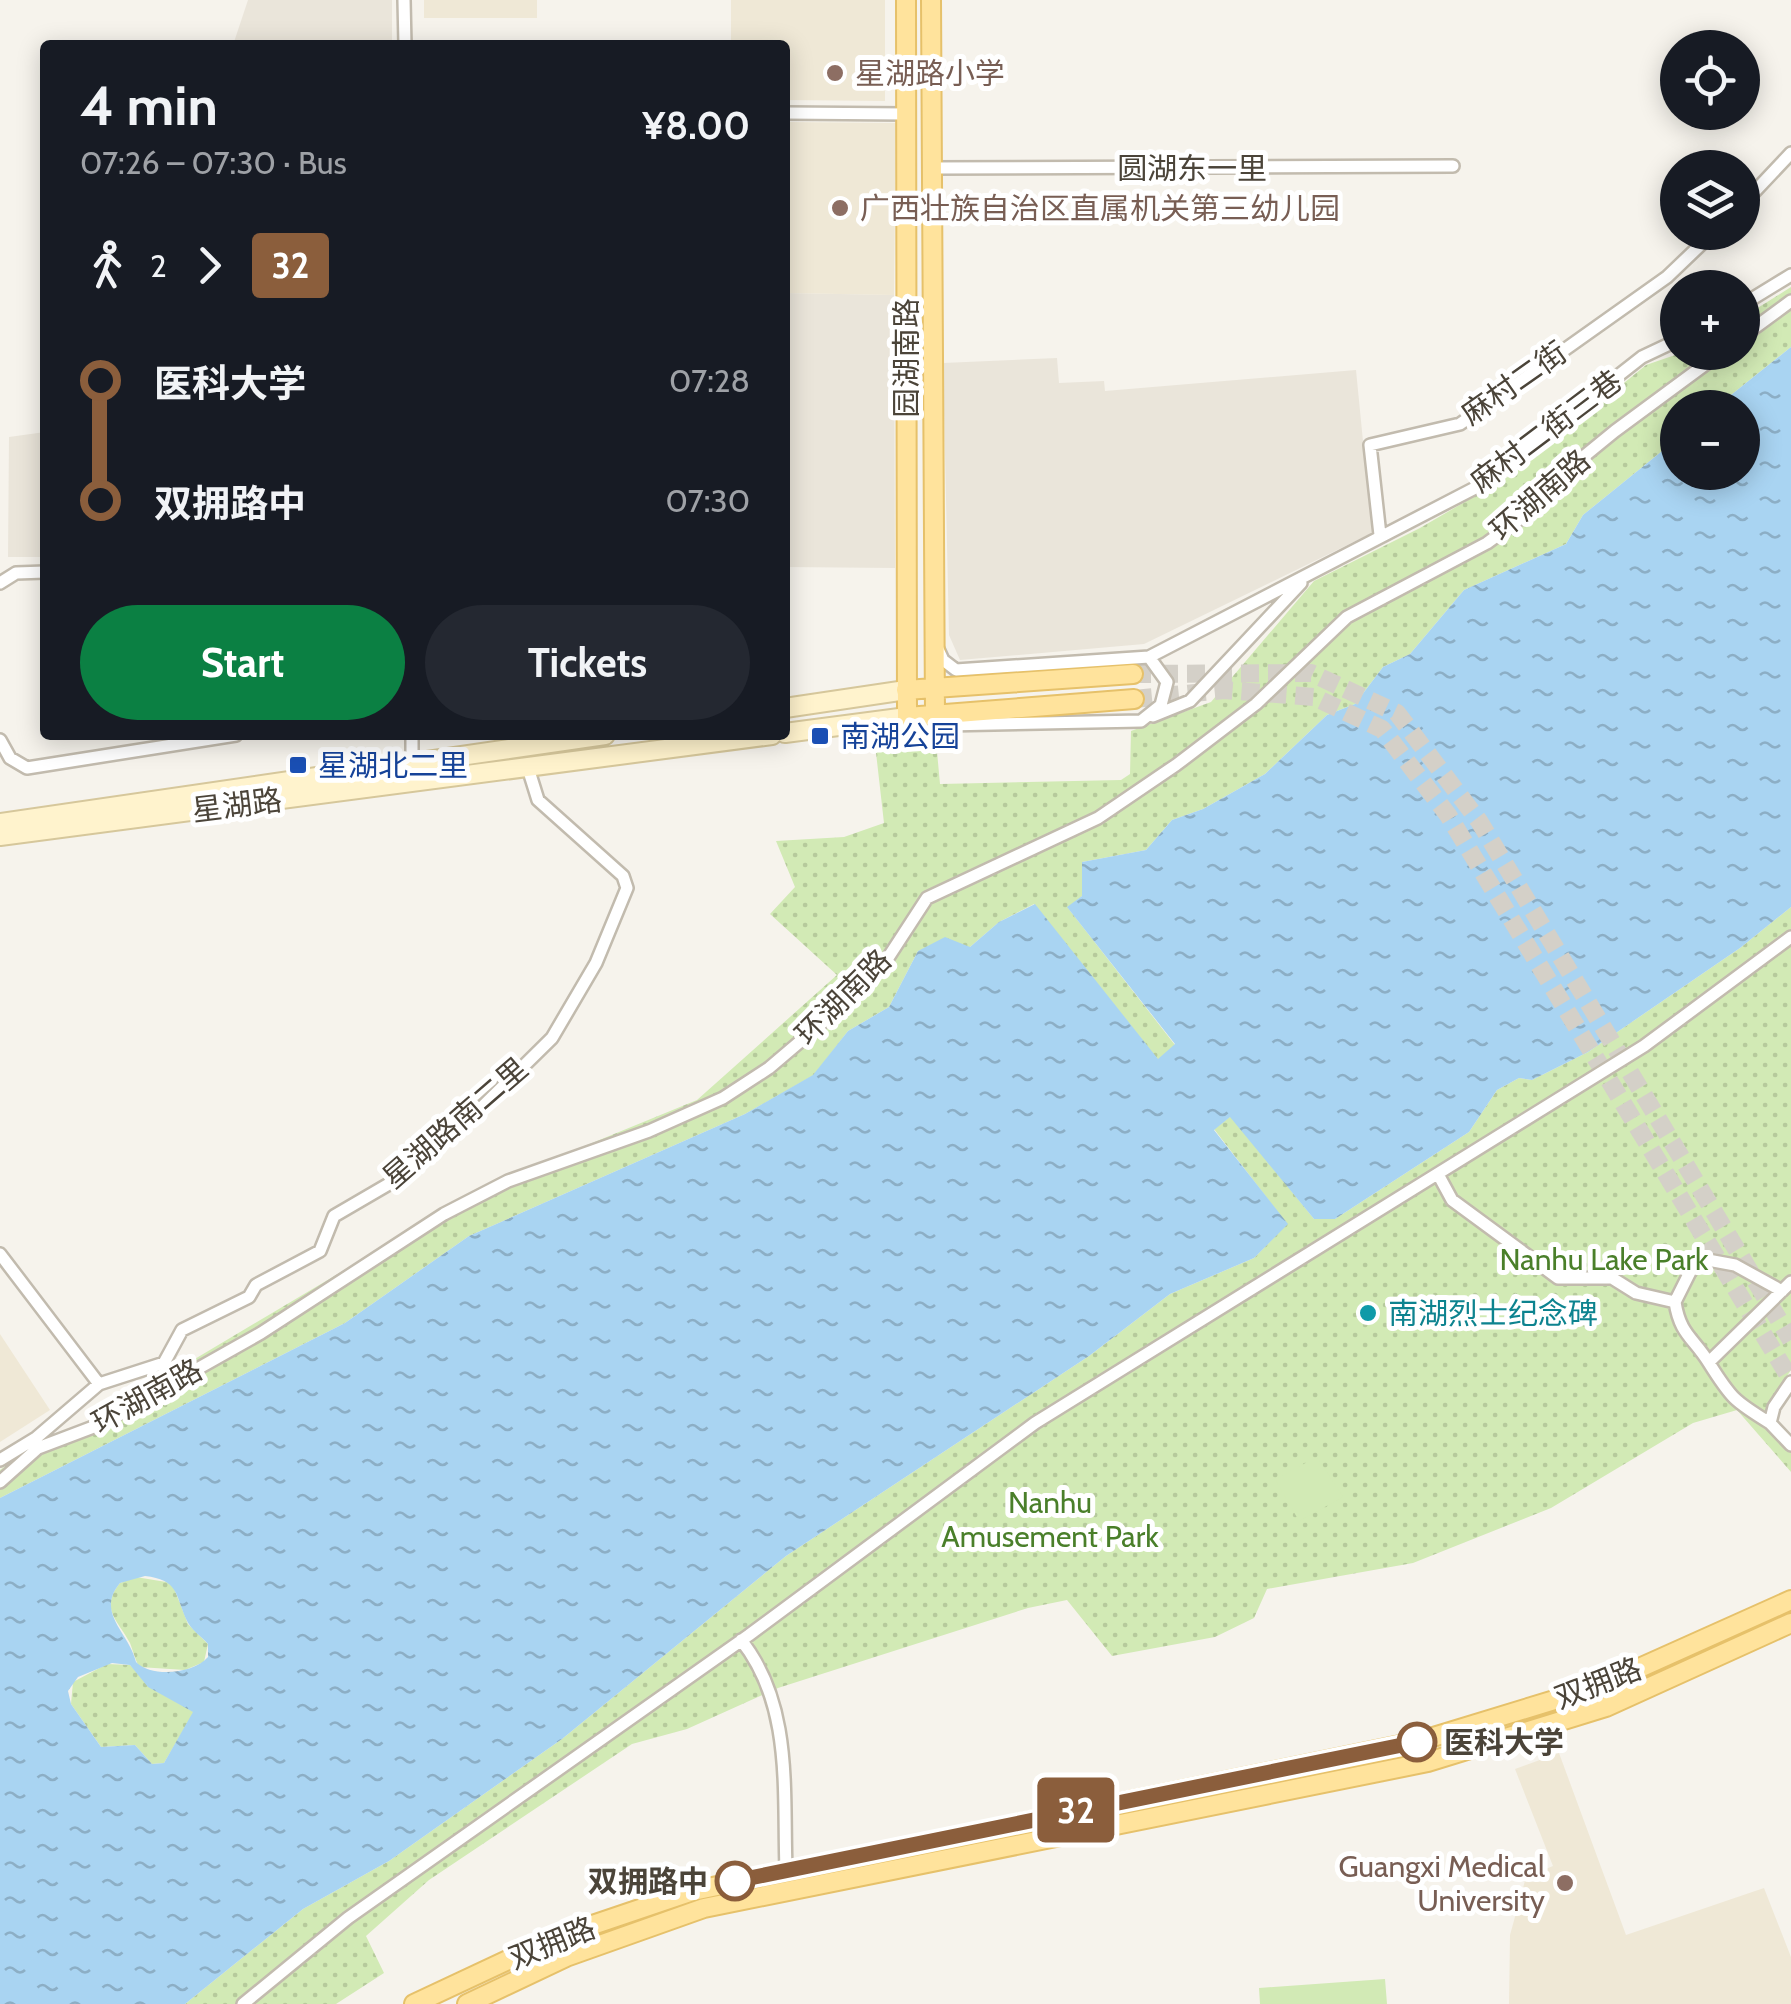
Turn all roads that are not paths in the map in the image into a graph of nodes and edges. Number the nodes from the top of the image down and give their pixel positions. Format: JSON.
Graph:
{"nodes":[{"id":1,"x":404,"y":0,"type":"edge"},
{"id":2,"x":906,"y":0,"type":"edge"},
{"id":3,"x":931,"y":0,"type":"edge"},
{"id":4,"x":405,"y":40,"type":"edge"},
{"id":5,"x":790,"y":114,"type":"edge"},
{"id":6,"x":906,"y":114,"type":"junction"},
{"id":7,"x":1791,"y":153,"type":"edge"},
{"id":8,"x":1453,"y":166,"type":"dead end"},
{"id":9,"x":932,"y":168,"type":"junction"},
{"id":10,"x":1760,"y":187,"type":"edge"},
{"id":11,"x":1695,"y":250,"type":"edge"},
{"id":12,"x":1791,"y":275,"type":"edge"},
{"id":13,"x":1760,"y":294,"type":"edge"},
{"id":14,"x":1791,"y":301,"type":"edge"},
{"id":15,"x":1760,"y":324,"type":"edge"},
{"id":16,"x":1660,"y":348,"type":"edge"},
{"id":17,"x":1698,"y":370,"type":"edge"},
{"id":18,"x":1380,"y":535,"type":"junction"},
{"id":19,"x":40,"y":572,"type":"edge"},
{"id":20,"x":1308,"y":577,"type":"junction"},
{"id":21,"x":0,"y":583,"type":"edge"},
{"id":22,"x":934,"y":638,"type":"junction"},
{"id":23,"x":1149,"y":657,"type":"junction"},
{"id":24,"x":1133,"y":674,"type":"tunnel mouth"},
{"id":25,"x":934,"y":688,"type":"junction"},
{"id":26,"x":906,"y":690,"type":"junction"},
{"id":27,"x":1134,"y":699,"type":"tunnel mouth"},
{"id":28,"x":790,"y":707,"type":"edge"},
{"id":29,"x":934,"y":714,"type":"junction"},
{"id":30,"x":907,"y":717,"type":"junction"},
{"id":31,"x":1141,"y":721,"type":"junction"},
{"id":32,"x":790,"y":732,"type":"edge"},
{"id":33,"x":0,"y":740,"type":"edge"},
{"id":34,"x":204,"y":740,"type":"edge"},
{"id":35,"x":412,"y":740,"type":"edge"},
{"id":36,"x":569,"y":740,"type":"edge"},
{"id":37,"x":735,"y":740,"type":"edge"},
{"id":38,"x":412,"y":762,"type":"junction"},
{"id":39,"x":528,"y":768,"type":"junction"},
{"id":40,"x":0,"y":823,"type":"edge"},
{"id":41,"x":0,"y":836,"type":"edge"},
{"id":42,"x":1791,"y":937,"type":"edge"},
{"id":43,"x":1440,"y":1176,"type":"junction"},
{"id":44,"x":0,"y":1254,"type":"edge"},
{"id":45,"x":1787,"y":1286,"type":"edge"},
{"id":46,"x":1675,"y":1302,"type":"junction"},
{"id":47,"x":1709,"y":1362,"type":"junction"},
{"id":48,"x":1791,"y":1382,"type":"edge"},
{"id":49,"x":99,"y":1384,"type":"junction"},
{"id":50,"x":1770,"y":1423,"type":"junction"},
{"id":51,"x":1791,"y":1445,"type":"edge"},
{"id":52,"x":0,"y":1460,"type":"edge"},
{"id":53,"x":0,"y":1482,"type":"edge"},
{"id":54,"x":1791,"y":1600,"type":"edge"},
{"id":55,"x":1791,"y":1623,"type":"edge"},
{"id":56,"x":741,"y":1640,"type":"junction"},
{"id":57,"x":786,"y":1869,"type":"junction"},
{"id":58,"x":243,"y":2004,"type":"edge"},
{"id":59,"x":414,"y":2004,"type":"edge"},
{"id":60,"x":466,"y":2004,"type":"edge"}],
"edges":[{"from":1,"to":4,"type":"street"},
{"from":2,"to":6,"type":"main road","name":"园湖南路"},
{"from":3,"to":9,"type":"main road","name":"园湖南路"},
{"from":5,"to":6,"type":"street"},
{"from":6,"to":26,"type":"main road","name":"园湖南路"},
{"from":7,"to":10,"type":"street"},
{"from":8,"to":9,"type":"street","name":"圆湖东一里"},
{"from":9,"to":22,"type":"main road","name":"园湖南路"},
{"from":11,"to":18,"type":"street","name":"麻村二街"},
{"from":12,"to":13,"type":"street"},
{"from":14,"to":15,"type":"street"},
{"from":16,"to":18,"type":"street","name":"麻村二街三巷"},
{"from":17,"to":53,"type":"street","name":"环湖南路"},
{"from":18,"to":20,"type":"street","name":"麻村二街三巷"},
{"from":19,"to":21,"type":"street"},
{"from":20,"to":23,"type":"street"},
{"from":20,"to":31,"type":"street"},
{"from":22,"to":23,"type":"street"},
{"from":22,"to":25,"type":"main road","name":"园湖南路"},
{"from":23,"to":31,"type":"street"},
{"from":24,"to":25,"type":"main road"},
{"from":25,"to":26,"type":"main road"},
{"from":25,"to":29,"type":"main road","name":"园湖南路"},
{"from":26,"to":28,"type":"main road"},
{"from":26,"to":30,"type":"main road","name":"园湖南路"},
{"from":27,"to":29,"type":"main road"},
{"from":29,"to":30,"type":"main road"},
{"from":29,"to":31,"type":"street"},
{"from":30,"to":32,"type":"main road"},
{"from":33,"to":34,"type":"street"},
{"from":35,"to":38,"type":"street"},
{"from":36,"to":38,"type":"main road","name":"星湖路"},
{"from":37,"to":39,"type":"main road","name":"星湖路"},
{"from":38,"to":40,"type":"main road","name":"星湖路"},
{"from":39,"to":41,"type":"main road","name":"星湖路"},
{"from":39,"to":49,"type":"street","name":"星湖路南二里"},
{"from":42,"to":43,"type":"street"},
{"from":43,"to":46,"type":"street"},
{"from":43,"to":56,"type":"street"},
{"from":44,"to":49,"type":"street"},
{"from":45,"to":46,"type":"street"},
{"from":45,"to":47,"type":"street"},
{"from":46,"to":47,"type":"street"},
{"from":47,"to":50,"type":"street"},
{"from":48,"to":50,"type":"street"},
{"from":49,"to":52,"type":"street"},
{"from":50,"to":51,"type":"street"},
{"from":54,"to":57,"type":"main road","name":"双拥路"},
{"from":55,"to":60,"type":"main road","name":"双拥路"},
{"from":56,"to":57,"type":"street"},
{"from":56,"to":58,"type":"street"},
{"from":57,"to":59,"type":"main road","name":"双拥路"}]}
